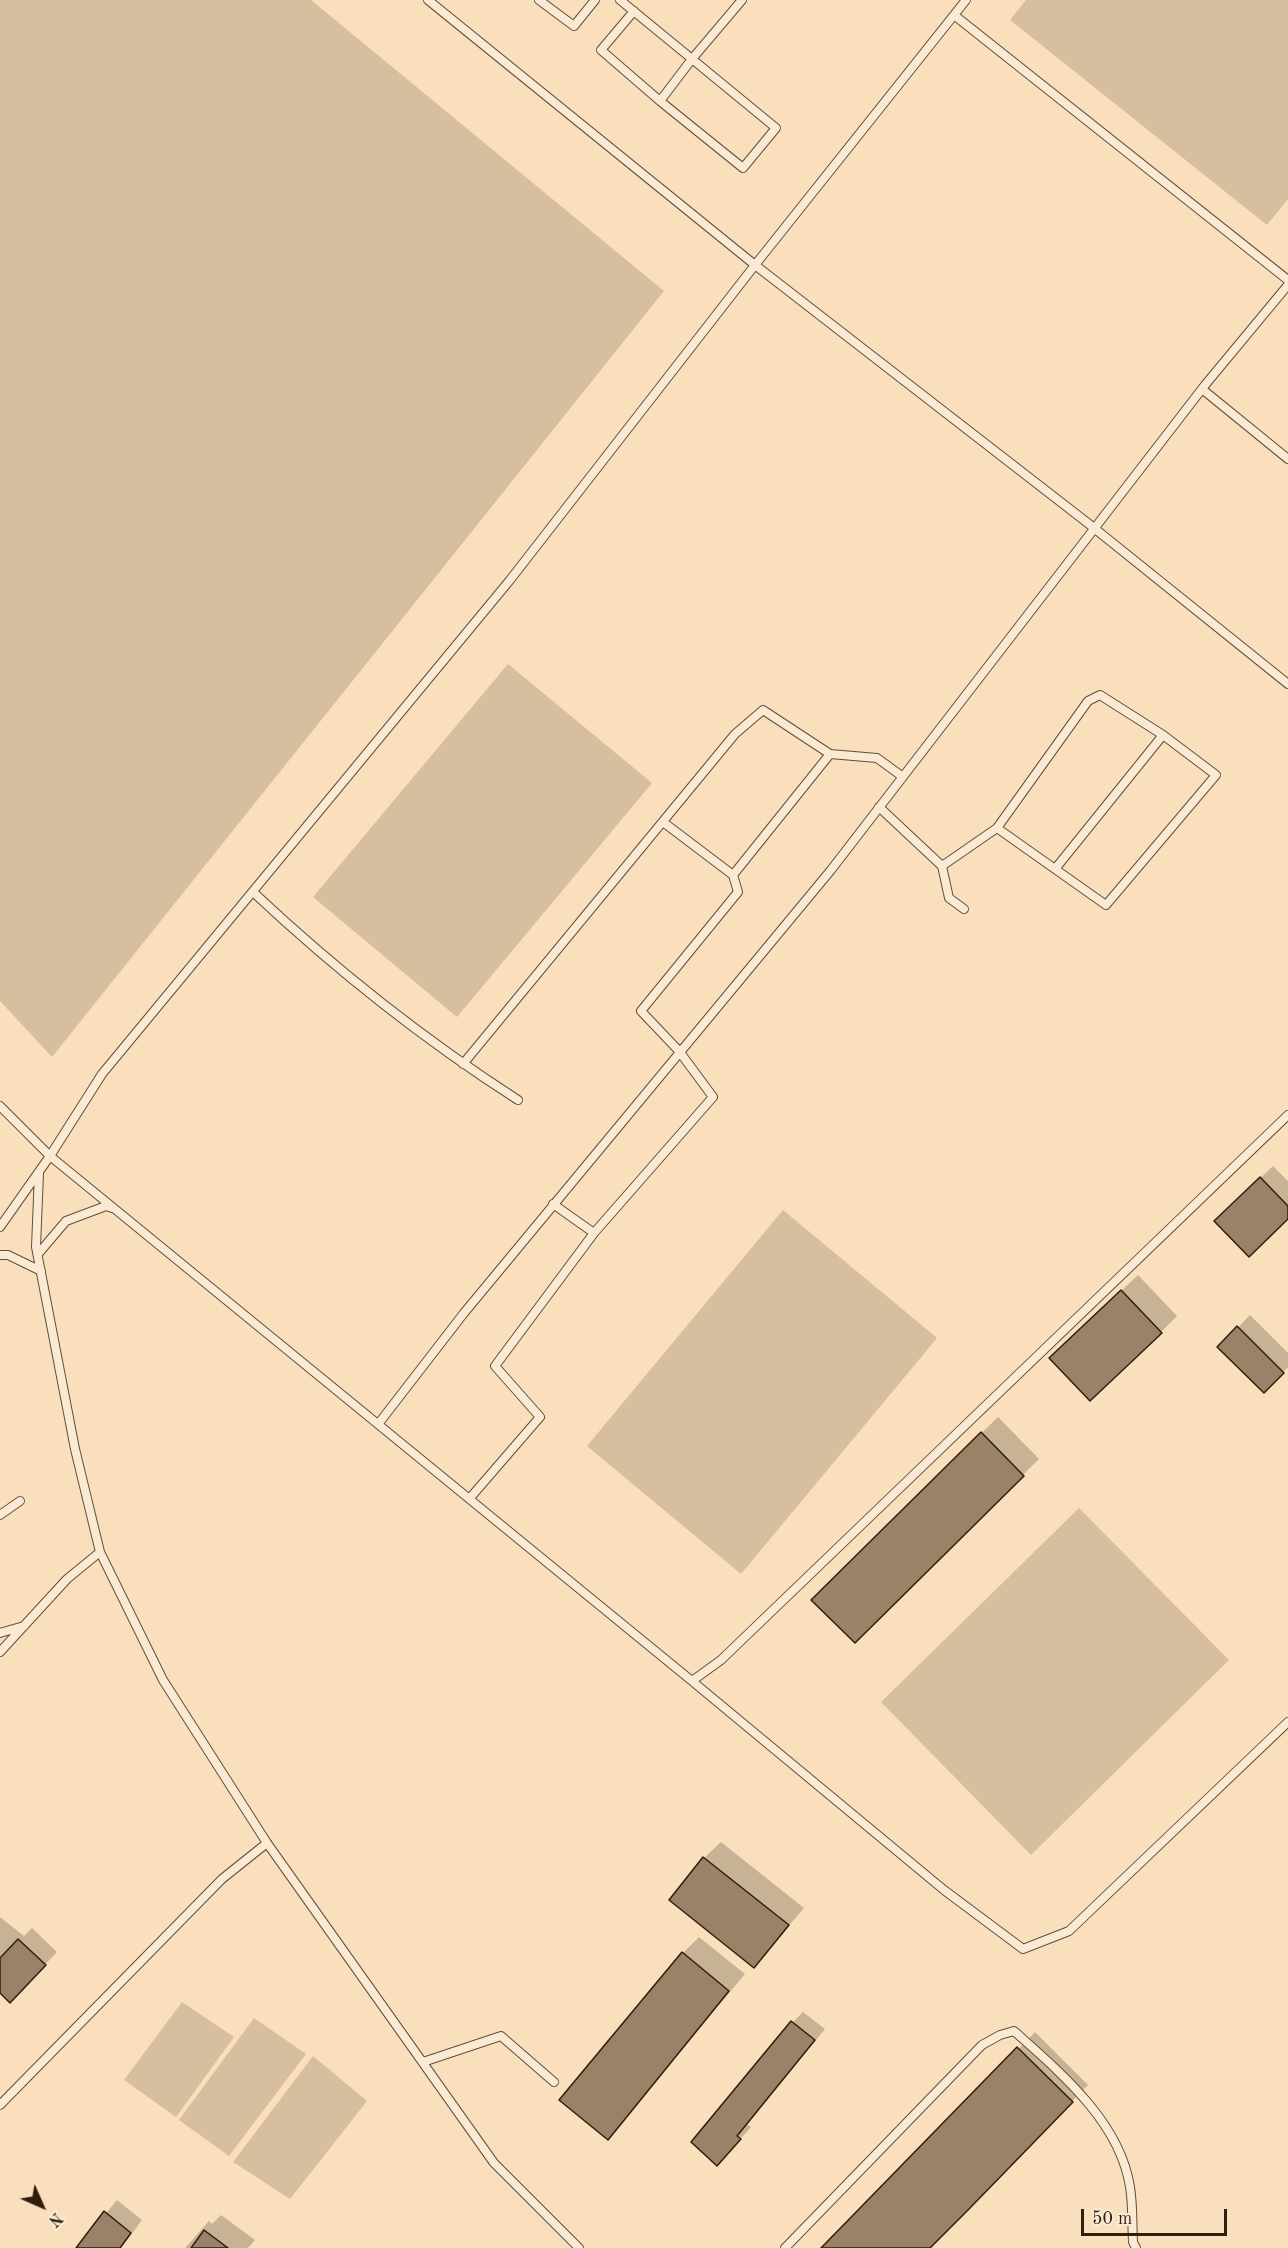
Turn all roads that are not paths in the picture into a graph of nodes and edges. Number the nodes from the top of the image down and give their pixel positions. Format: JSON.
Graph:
{"nodes":[{"id":1,"x":428,"y":0,"type":"edge"},
{"id":2,"x":539,"y":0,"type":"edge"},
{"id":3,"x":595,"y":0,"type":"edge"},
{"id":4,"x":620,"y":0,"type":"edge"},
{"id":5,"x":742,"y":0,"type":"edge"},
{"id":6,"x":966,"y":0,"type":"edge"},
{"id":7,"x":634,"y":11,"type":"junction"},
{"id":8,"x":954,"y":15,"type":"junction"},
{"id":9,"x":692,"y":59,"type":"junction"},
{"id":10,"x":660,"y":101,"type":"junction"},
{"id":11,"x":755,"y":265,"type":"junction"},
{"id":12,"x":1288,"y":282,"type":"edge"},
{"id":13,"x":1202,"y":389,"type":"junction"},
{"id":14,"x":1288,"y":459,"type":"edge"},
{"id":15,"x":1094,"y":528,"type":"junction"},
{"id":16,"x":1288,"y":684,"type":"edge"},
{"id":17,"x":1163,"y":735,"type":"junction"},
{"id":18,"x":830,"y":754,"type":"junction"},
{"id":19,"x":903,"y":777,"type":"junction"},
{"id":20,"x":879,"y":807,"type":"junction"},
{"id":21,"x":663,"y":822,"type":"junction"},
{"id":22,"x":997,"y":828,"type":"junction"},
{"id":23,"x":942,"y":866,"type":"junction"},
{"id":24,"x":1055,"y":869,"type":"junction"},
{"id":25,"x":733,"y":875,"type":"junction"},
{"id":26,"x":253,"y":892,"type":"junction"},
{"id":27,"x":964,"y":909,"type":"dead end"},
{"id":28,"x":679,"y":1051,"type":"junction"},
{"id":29,"x":463,"y":1064,"type":"junction"},
{"id":30,"x":519,"y":1100,"type":"dead end"},
{"id":31,"x":0,"y":1106,"type":"edge"},
{"id":32,"x":1288,"y":1115,"type":"edge"},
{"id":33,"x":50,"y":1156,"type":"junction"},
{"id":34,"x":39,"y":1172,"type":"junction"},
{"id":35,"x":553,"y":1204,"type":"junction"},
{"id":36,"x":116,"y":1209,"type":"junction"},
{"id":37,"x":0,"y":1227,"type":"edge"},
{"id":38,"x":594,"y":1233,"type":"junction"},
{"id":39,"x":38,"y":1254,"type":"junction"},
{"id":40,"x":0,"y":1255,"type":"edge"},
{"id":41,"x":41,"y":1271,"type":"junction"},
{"id":42,"x":379,"y":1423,"type":"junction"},
{"id":43,"x":470,"y":1498,"type":"junction"},
{"id":44,"x":20,"y":1501,"type":"dead end"},
{"id":45,"x":0,"y":1515,"type":"edge"},
{"id":46,"x":100,"y":1552,"type":"junction"},
{"id":47,"x":24,"y":1626,"type":"junction"},
{"id":48,"x":0,"y":1633,"type":"edge"},
{"id":49,"x":0,"y":1652,"type":"edge"},
{"id":50,"x":692,"y":1681,"type":"junction"},
{"id":51,"x":1288,"y":1722,"type":"edge"},
{"id":52,"x":267,"y":1843,"type":"junction"},
{"id":53,"x":423,"y":2062,"type":"junction"},
{"id":54,"x":554,"y":2082,"type":"dead end"},
{"id":55,"x":0,"y":2105,"type":"edge"},
{"id":56,"x":579,"y":2248,"type":"edge"},
{"id":57,"x":785,"y":2248,"type":"edge"},
{"id":58,"x":1136,"y":2248,"type":"edge"}],
"edges":[{"from":1,"to":11,"type":"lane"},
{"from":2,"to":3,"type":"lane"},
{"from":4,"to":7,"type":"lane"},
{"from":5,"to":9,"type":"lane"},
{"from":6,"to":8,"type":"lane"},
{"from":7,"to":9,"type":"lane"},
{"from":7,"to":10,"type":"lane"},
{"from":8,"to":11,"type":"lane"},
{"from":8,"to":12,"type":"lane"},
{"from":9,"to":10,"type":"lane"},
{"from":9,"to":10,"type":"lane"},
{"from":11,"to":15,"type":"lane"},
{"from":11,"to":26,"type":"lane"},
{"from":12,"to":13,"type":"lane"},
{"from":13,"to":14,"type":"lane"},
{"from":13,"to":15,"type":"lane"},
{"from":15,"to":16,"type":"lane"},
{"from":15,"to":19,"type":"lane"},
{"from":17,"to":22,"type":"lane"},
{"from":17,"to":24,"type":"lane"},
{"from":17,"to":24,"type":"lane"},
{"from":18,"to":19,"type":"lane"},
{"from":18,"to":21,"type":"lane"},
{"from":18,"to":25,"type":"lane"},
{"from":19,"to":20,"type":"lane"},
{"from":20,"to":23,"type":"lane"},
{"from":20,"to":28,"type":"lane"},
{"from":21,"to":25,"type":"lane"},
{"from":21,"to":29,"type":"lane"},
{"from":22,"to":23,"type":"lane"},
{"from":22,"to":24,"type":"lane"},
{"from":23,"to":27,"type":"lane"},
{"from":25,"to":28,"type":"lane"},
{"from":26,"to":29,"type":"lane"},
{"from":26,"to":33,"type":"lane"},
{"from":28,"to":35,"type":"lane"},
{"from":28,"to":38,"type":"lane"},
{"from":29,"to":30,"type":"lane"},
{"from":31,"to":33,"type":"lane"},
{"from":32,"to":50,"type":"lane"},
{"from":33,"to":34,"type":"lane"},
{"from":33,"to":36,"type":"lane"},
{"from":34,"to":37,"type":"lane"},
{"from":34,"to":39,"type":"lane"},
{"from":35,"to":38,"type":"lane"},
{"from":35,"to":42,"type":"lane"},
{"from":36,"to":39,"type":"lane"},
{"from":36,"to":42,"type":"lane"},
{"from":38,"to":43,"type":"lane"},
{"from":39,"to":41,"type":"lane"},
{"from":40,"to":41,"type":"lane"},
{"from":41,"to":46,"type":"lane"},
{"from":42,"to":43,"type":"lane"},
{"from":43,"to":50,"type":"lane"},
{"from":44,"to":45,"type":"lane"},
{"from":46,"to":47,"type":"lane"},
{"from":46,"to":52,"type":"lane"},
{"from":47,"to":48,"type":"lane"},
{"from":47,"to":49,"type":"lane"},
{"from":50,"to":51,"type":"lane"},
{"from":52,"to":53,"type":"lane"},
{"from":52,"to":55,"type":"lane"},
{"from":53,"to":54,"type":"lane"},
{"from":53,"to":56,"type":"lane"},
{"from":57,"to":58,"type":"lane"}]}
